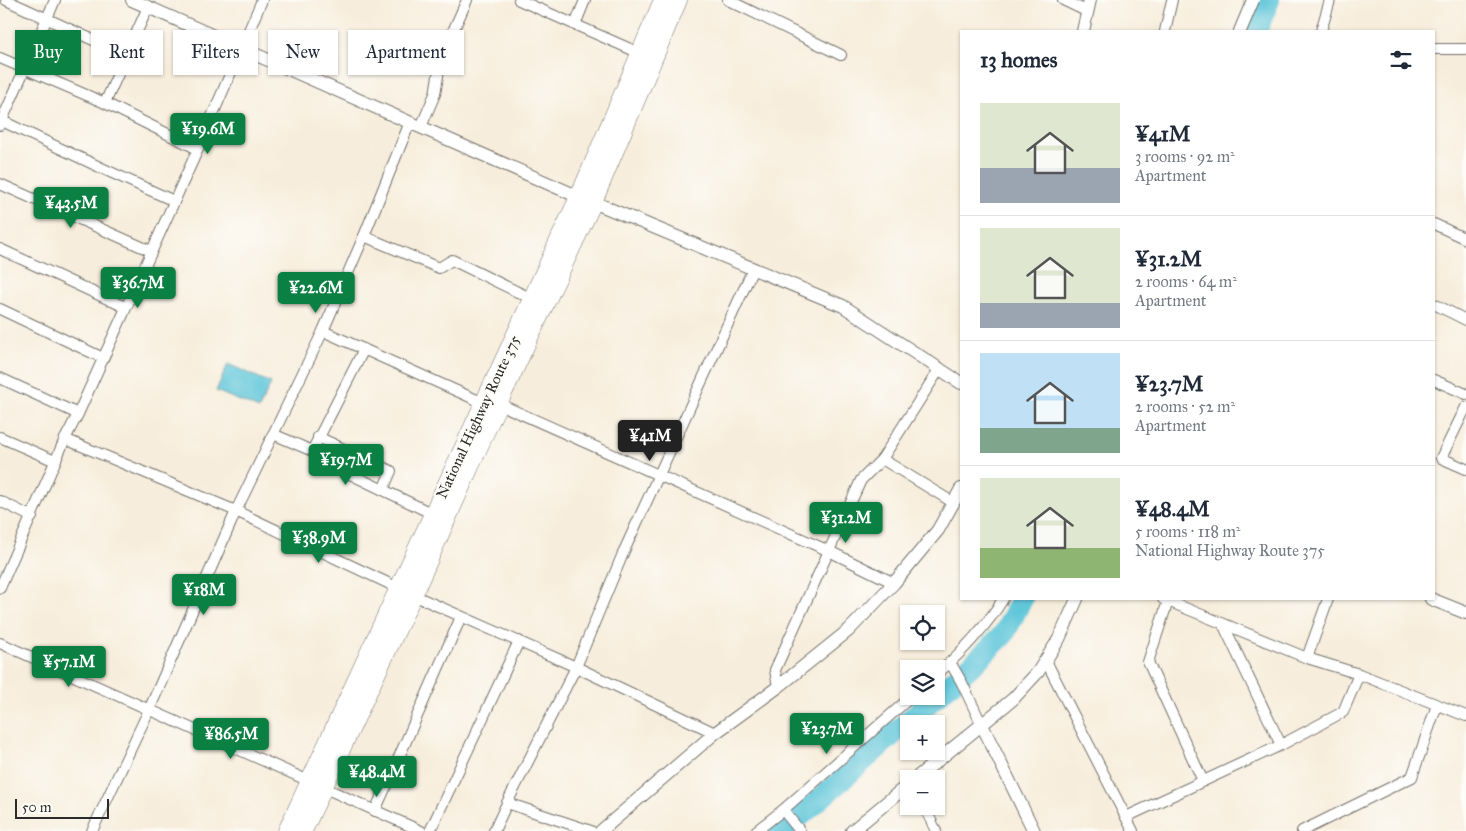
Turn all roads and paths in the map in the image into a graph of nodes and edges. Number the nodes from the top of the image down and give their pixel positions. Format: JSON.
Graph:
{"nodes":[{"id":1,"x":6,"y":0,"type":"edge"},
{"id":2,"x":55,"y":0,"type":"edge"},
{"id":3,"x":132,"y":0,"type":"edge"},
{"id":4,"x":262,"y":0,"type":"edge"},
{"id":5,"x":467,"y":0,"type":"edge"},
{"id":6,"x":519,"y":0,"type":"edge"},
{"id":7,"x":585,"y":0,"type":"edge"},
{"id":8,"x":663,"y":0,"type":"edge"},
{"id":9,"x":678,"y":0,"type":"edge"},
{"id":10,"x":728,"y":0,"type":"edge"},
{"id":11,"x":1062,"y":0,"type":"edge"},
{"id":12,"x":1172,"y":0,"type":"edge"},
{"id":13,"x":1253,"y":0,"type":"edge"},
{"id":14,"x":1330,"y":0,"type":"edge"},
{"id":15,"x":1089,"y":6,"type":"edge"},
{"id":16,"x":148,"y":7,"type":"junction"},
{"id":17,"x":47,"y":18,"type":"junction"},
{"id":18,"x":575,"y":24,"type":"junction"},
{"id":19,"x":42,"y":30,"type":"edge"},
{"id":20,"x":137,"y":30,"type":"edge"},
{"id":21,"x":200,"y":30,"type":"edge"},
{"id":22,"x":248,"y":30,"type":"edge"},
{"id":23,"x":1083,"y":30,"type":"edge"},
{"id":24,"x":1164,"y":30,"type":"edge"},
{"id":25,"x":1240,"y":30,"type":"edge"},
{"id":26,"x":1321,"y":30,"type":"edge"},
{"id":27,"x":91,"y":39,"type":"edge"},
{"id":28,"x":1435,"y":49,"type":"edge"},
{"id":29,"x":1466,"y":49,"type":"edge"},
{"id":30,"x":841,"y":55,"type":"dead end"},
{"id":31,"x":258,"y":56,"type":"edge"},
{"id":32,"x":647,"y":56,"type":"junction"},
{"id":33,"x":0,"y":58,"type":"edge"},
{"id":34,"x":15,"y":64,"type":"edge"},
{"id":35,"x":22,"y":75,"type":"edge"},
{"id":36,"x":41,"y":75,"type":"edge"},
{"id":37,"x":117,"y":75,"type":"edge"},
{"id":38,"x":229,"y":75,"type":"edge"},
{"id":39,"x":105,"y":104,"type":"junction"},
{"id":40,"x":1,"y":122,"type":"edge"},
{"id":41,"x":415,"y":125,"type":"junction"},
{"id":42,"x":198,"y":149,"type":"junction"},
{"id":43,"x":0,"y":184,"type":"edge"},
{"id":44,"x":586,"y":199,"type":"junction"},
{"id":45,"x":174,"y":200,"type":"junction"},
{"id":46,"x":1435,"y":224,"type":"edge"},
{"id":47,"x":364,"y":236,"type":"junction"},
{"id":48,"x":1466,"y":239,"type":"edge"},
{"id":49,"x":0,"y":249,"type":"edge"},
{"id":50,"x":151,"y":250,"type":"junction"},
{"id":51,"x":753,"y":269,"type":"junction"},
{"id":52,"x":532,"y":299,"type":"junction"},
{"id":53,"x":1435,"y":304,"type":"edge"},
{"id":54,"x":125,"y":307,"type":"junction"},
{"id":55,"x":0,"y":309,"type":"edge"},
{"id":56,"x":1466,"y":319,"type":"edge"},
{"id":57,"x":323,"y":331,"type":"junction"},
{"id":58,"x":364,"y":349,"type":"junction"},
{"id":59,"x":103,"y":358,"type":"junction"},
{"id":60,"x":940,"y":368,"type":"junction"},
{"id":61,"x":0,"y":378,"type":"edge"},
{"id":62,"x":1435,"y":380,"type":"edge"},
{"id":63,"x":960,"y":382,"type":"edge"},
{"id":64,"x":1466,"y":394,"type":"edge"},
{"id":65,"x":493,"y":405,"type":"junction"},
{"id":66,"x":1466,"y":406,"type":"edge"},
{"id":67,"x":78,"y":414,"type":"junction"},
{"id":68,"x":273,"y":434,"type":"junction"},
{"id":69,"x":0,"y":437,"type":"edge"},
{"id":70,"x":318,"y":437,"type":"junction"},
{"id":71,"x":65,"y":439,"type":"junction"},
{"id":72,"x":312,"y":451,"type":"junction"},
{"id":73,"x":882,"y":459,"type":"junction"},
{"id":74,"x":55,"y":461,"type":"junction"},
{"id":75,"x":1437,"y":461,"type":"edge"},
{"id":76,"x":1466,"y":469,"type":"edge"},
{"id":77,"x":658,"y":475,"type":"junction"},
{"id":78,"x":383,"y":490,"type":"junction"},
{"id":79,"x":960,"y":491,"type":"edge"},
{"id":80,"x":0,"y":502,"type":"edge"},
{"id":81,"x":954,"y":502,"type":"junction"},
{"id":82,"x":236,"y":511,"type":"junction"},
{"id":83,"x":433,"y":514,"type":"junction"},
{"id":84,"x":32,"y":517,"type":"junction"},
{"id":85,"x":829,"y":551,"type":"junction"},
{"id":86,"x":4,"y":571,"type":"edge"},
{"id":87,"x":894,"y":583,"type":"junction"},
{"id":88,"x":0,"y":588,"type":"edge"},
{"id":89,"x":406,"y":592,"type":"junction"},
{"id":90,"x":1002,"y":600,"type":"edge"},
{"id":91,"x":1077,"y":600,"type":"edge"},
{"id":92,"x":1165,"y":600,"type":"edge"},
{"id":93,"x":1328,"y":600,"type":"edge"},
{"id":94,"x":1434,"y":600,"type":"edge"},
{"id":95,"x":1466,"y":613,"type":"edge"},
{"id":96,"x":462,"y":616,"type":"junction"},
{"id":97,"x":1223,"y":624,"type":"junction"},
{"id":98,"x":519,"y":641,"type":"junction"},
{"id":99,"x":0,"y":643,"type":"edge"},
{"id":100,"x":1307,"y":658,"type":"junction"},
{"id":101,"x":1046,"y":661,"type":"junction"},
{"id":102,"x":576,"y":666,"type":"junction"},
{"id":103,"x":953,"y":667,"type":"junction"},
{"id":104,"x":945,"y":671,"type":"edge"},
{"id":105,"x":1359,"y":674,"type":"junction"},
{"id":106,"x":778,"y":687,"type":"junction"},
{"id":107,"x":902,"y":705,"type":"edge"},
{"id":108,"x":1437,"y":705,"type":"junction"},
{"id":109,"x":149,"y":710,"type":"junction"},
{"id":110,"x":1466,"y":716,"type":"edge"},
{"id":111,"x":981,"y":723,"type":"junction"},
{"id":112,"x":715,"y":733,"type":"junction"},
{"id":113,"x":1281,"y":745,"type":"junction"},
{"id":114,"x":926,"y":770,"type":"edge"},
{"id":115,"x":1203,"y":781,"type":"junction"},
{"id":116,"x":316,"y":785,"type":"junction"},
{"id":117,"x":900,"y":791,"type":"edge"},
{"id":118,"x":507,"y":803,"type":"junction"},
{"id":119,"x":375,"y":811,"type":"junction"},
{"id":120,"x":787,"y":814,"type":"junction"},
{"id":121,"x":928,"y":815,"type":"edge"},
{"id":122,"x":1126,"y":818,"type":"junction"},
{"id":123,"x":799,"y":830,"type":"edge"},
{"id":124,"x":92,"y":831,"type":"edge"},
{"id":125,"x":287,"y":831,"type":"edge"},
{"id":126,"x":303,"y":831,"type":"edge"},
{"id":127,"x":421,"y":831,"type":"edge"},
{"id":128,"x":430,"y":831,"type":"edge"},
{"id":129,"x":494,"y":831,"type":"edge"},
{"id":130,"x":591,"y":831,"type":"edge"},
{"id":131,"x":600,"y":831,"type":"edge"},
{"id":132,"x":756,"y":831,"type":"edge"},
{"id":133,"x":852,"y":831,"type":"edge"},
{"id":134,"x":936,"y":831,"type":"edge"},
{"id":135,"x":1034,"y":831,"type":"edge"},
{"id":136,"x":1133,"y":831,"type":"edge"},
{"id":137,"x":1302,"y":831,"type":"edge"}],
"edges":[{"from":1,"to":17,"type":"street"},
{"from":2,"to":17,"type":"street"},
{"from":3,"to":16,"type":"street"},
{"from":4,"to":22,"type":"street"},
{"from":5,"to":41,"type":"street"},
{"from":6,"to":18,"type":"street"},
{"from":7,"to":18,"type":"street"},
{"from":8,"to":32,"type":"highway","name":"National Highway Route 375"},
{"from":9,"to":32,"type":"highway","name":"National Highway Route 375"},
{"from":10,"to":30,"type":"street"},
{"from":11,"to":15,"type":"street"},
{"from":12,"to":24,"type":"street"},
{"from":13,"to":25,"type":"street"},
{"from":14,"to":26,"type":"street"},
{"from":15,"to":23,"type":"street"},
{"from":16,"to":20,"type":"street"},
{"from":16,"to":21,"type":"street"},
{"from":17,"to":19,"type":"street"},
{"from":17,"to":27,"type":"street"},
{"from":18,"to":32,"type":"street"},
{"from":28,"to":29,"type":"street"},
{"from":31,"to":41,"type":"street"},
{"from":32,"to":44,"type":"highway","name":"National Highway Route 375"},
{"from":33,"to":34,"type":"street"},
{"from":35,"to":40,"type":"street"},
{"from":36,"to":39,"type":"street"},
{"from":37,"to":39,"type":"street"},
{"from":38,"to":42,"type":"street"},
{"from":39,"to":42,"type":"street"},
{"from":40,"to":45,"type":"street"},
{"from":41,"to":44,"type":"street"},
{"from":41,"to":47,"type":"street"},
{"from":42,"to":45,"type":"street"},
{"from":43,"to":50,"type":"street"},
{"from":44,"to":51,"type":"street"},
{"from":44,"to":52,"type":"highway","name":"National Highway Route 375"},
{"from":44,"to":65,"type":"highway","name":"National Highway Route 375"},
{"from":45,"to":50,"type":"street"},
{"from":46,"to":48,"type":"street"},
{"from":47,"to":52,"type":"street"},
{"from":47,"to":57,"type":"street"},
{"from":49,"to":54,"type":"street"},
{"from":50,"to":54,"type":"street"},
{"from":51,"to":60,"type":"street"},
{"from":51,"to":77,"type":"street"},
{"from":52,"to":65,"type":"highway","name":"National Highway Route 375"},
{"from":53,"to":56,"type":"street"},
{"from":54,"to":59,"type":"street"},
{"from":55,"to":59,"type":"street"},
{"from":57,"to":58,"type":"street"},
{"from":57,"to":68,"type":"street"},
{"from":58,"to":65,"type":"street"},
{"from":58,"to":70,"type":"street"},
{"from":59,"to":67,"type":"street"},
{"from":60,"to":63,"type":"street"},
{"from":60,"to":73,"type":"street"},
{"from":61,"to":67,"type":"street"},
{"from":62,"to":64,"type":"street"},
{"from":65,"to":77,"type":"street"},
{"from":65,"to":83,"type":"highway","name":"National Highway Route 375"},
{"from":65,"to":89,"type":"highway","name":"National Highway Route 375"},
{"from":66,"to":75,"type":"street"},
{"from":67,"to":71,"type":"street"},
{"from":68,"to":72,"type":"street"},
{"from":68,"to":82,"type":"street"},
{"from":69,"to":74,"type":"street"},
{"from":70,"to":72,"type":"street"},
{"from":70,"to":78,"type":"street"},
{"from":71,"to":74,"type":"street"},
{"from":71,"to":82,"type":"street"},
{"from":72,"to":78,"type":"street"},
{"from":73,"to":81,"type":"street"},
{"from":73,"to":85,"type":"street"},
{"from":74,"to":84,"type":"street"},
{"from":75,"to":76,"type":"street"},
{"from":77,"to":85,"type":"street"},
{"from":77,"to":102,"type":"street"},
{"from":78,"to":83,"type":"street"},
{"from":79,"to":81,"type":"street"},
{"from":80,"to":84,"type":"street"},
{"from":81,"to":87,"type":"street"},
{"from":82,"to":89,"type":"street"},
{"from":82,"to":109,"type":"street"},
{"from":83,"to":89,"type":"highway","name":"National Highway Route 375"},
{"from":84,"to":86,"type":"street"},
{"from":85,"to":87,"type":"street"},
{"from":85,"to":106,"type":"street"},
{"from":86,"to":88,"type":"street"},
{"from":87,"to":106,"type":"street"},
{"from":89,"to":96,"type":"street"},
{"from":89,"to":116,"type":"highway","name":"National Highway Route 375"},
{"from":90,"to":103,"type":"street"},
{"from":91,"to":101,"type":"street"},
{"from":92,"to":97,"type":"street"},
{"from":92,"to":115,"type":"street"},
{"from":93,"to":100,"type":"street"},
{"from":94,"to":95,"type":"street"},
{"from":96,"to":98,"type":"street"},
{"from":96,"to":119,"type":"street"},
{"from":97,"to":100,"type":"street"},
{"from":97,"to":113,"type":"street"},
{"from":98,"to":102,"type":"street"},
{"from":98,"to":128,"type":"street"},
{"from":99,"to":109,"type":"street"},
{"from":100,"to":105,"type":"street"},
{"from":101,"to":111,"type":"street"},
{"from":101,"to":122,"type":"street"},
{"from":102,"to":112,"type":"street"},
{"from":102,"to":118,"type":"street"},
{"from":103,"to":104,"type":"street"},
{"from":103,"to":111,"type":"street"},
{"from":105,"to":108,"type":"street"},
{"from":105,"to":113,"type":"street"},
{"from":106,"to":112,"type":"street"},
{"from":107,"to":120,"type":"street"},
{"from":108,"to":110,"type":"street"},
{"from":108,"to":137,"type":"street"},
{"from":109,"to":116,"type":"street"},
{"from":109,"to":124,"type":"street"},
{"from":111,"to":114,"type":"street"},
{"from":111,"to":135,"type":"street"},
{"from":112,"to":131,"type":"street"},
{"from":113,"to":115,"type":"street"},
{"from":115,"to":122,"type":"street"},
{"from":116,"to":119,"type":"street"},
{"from":116,"to":125,"type":"highway","name":"National Highway Route 375"},
{"from":116,"to":126,"type":"highway","name":"National Highway Route 375"},
{"from":117,"to":133,"type":"street"},
{"from":118,"to":129,"type":"street"},
{"from":118,"to":130,"type":"street"},
{"from":119,"to":127,"type":"street"},
{"from":120,"to":123,"type":"street"},
{"from":120,"to":132,"type":"street"},
{"from":121,"to":134,"type":"street"},
{"from":122,"to":136,"type":"street"}]}
